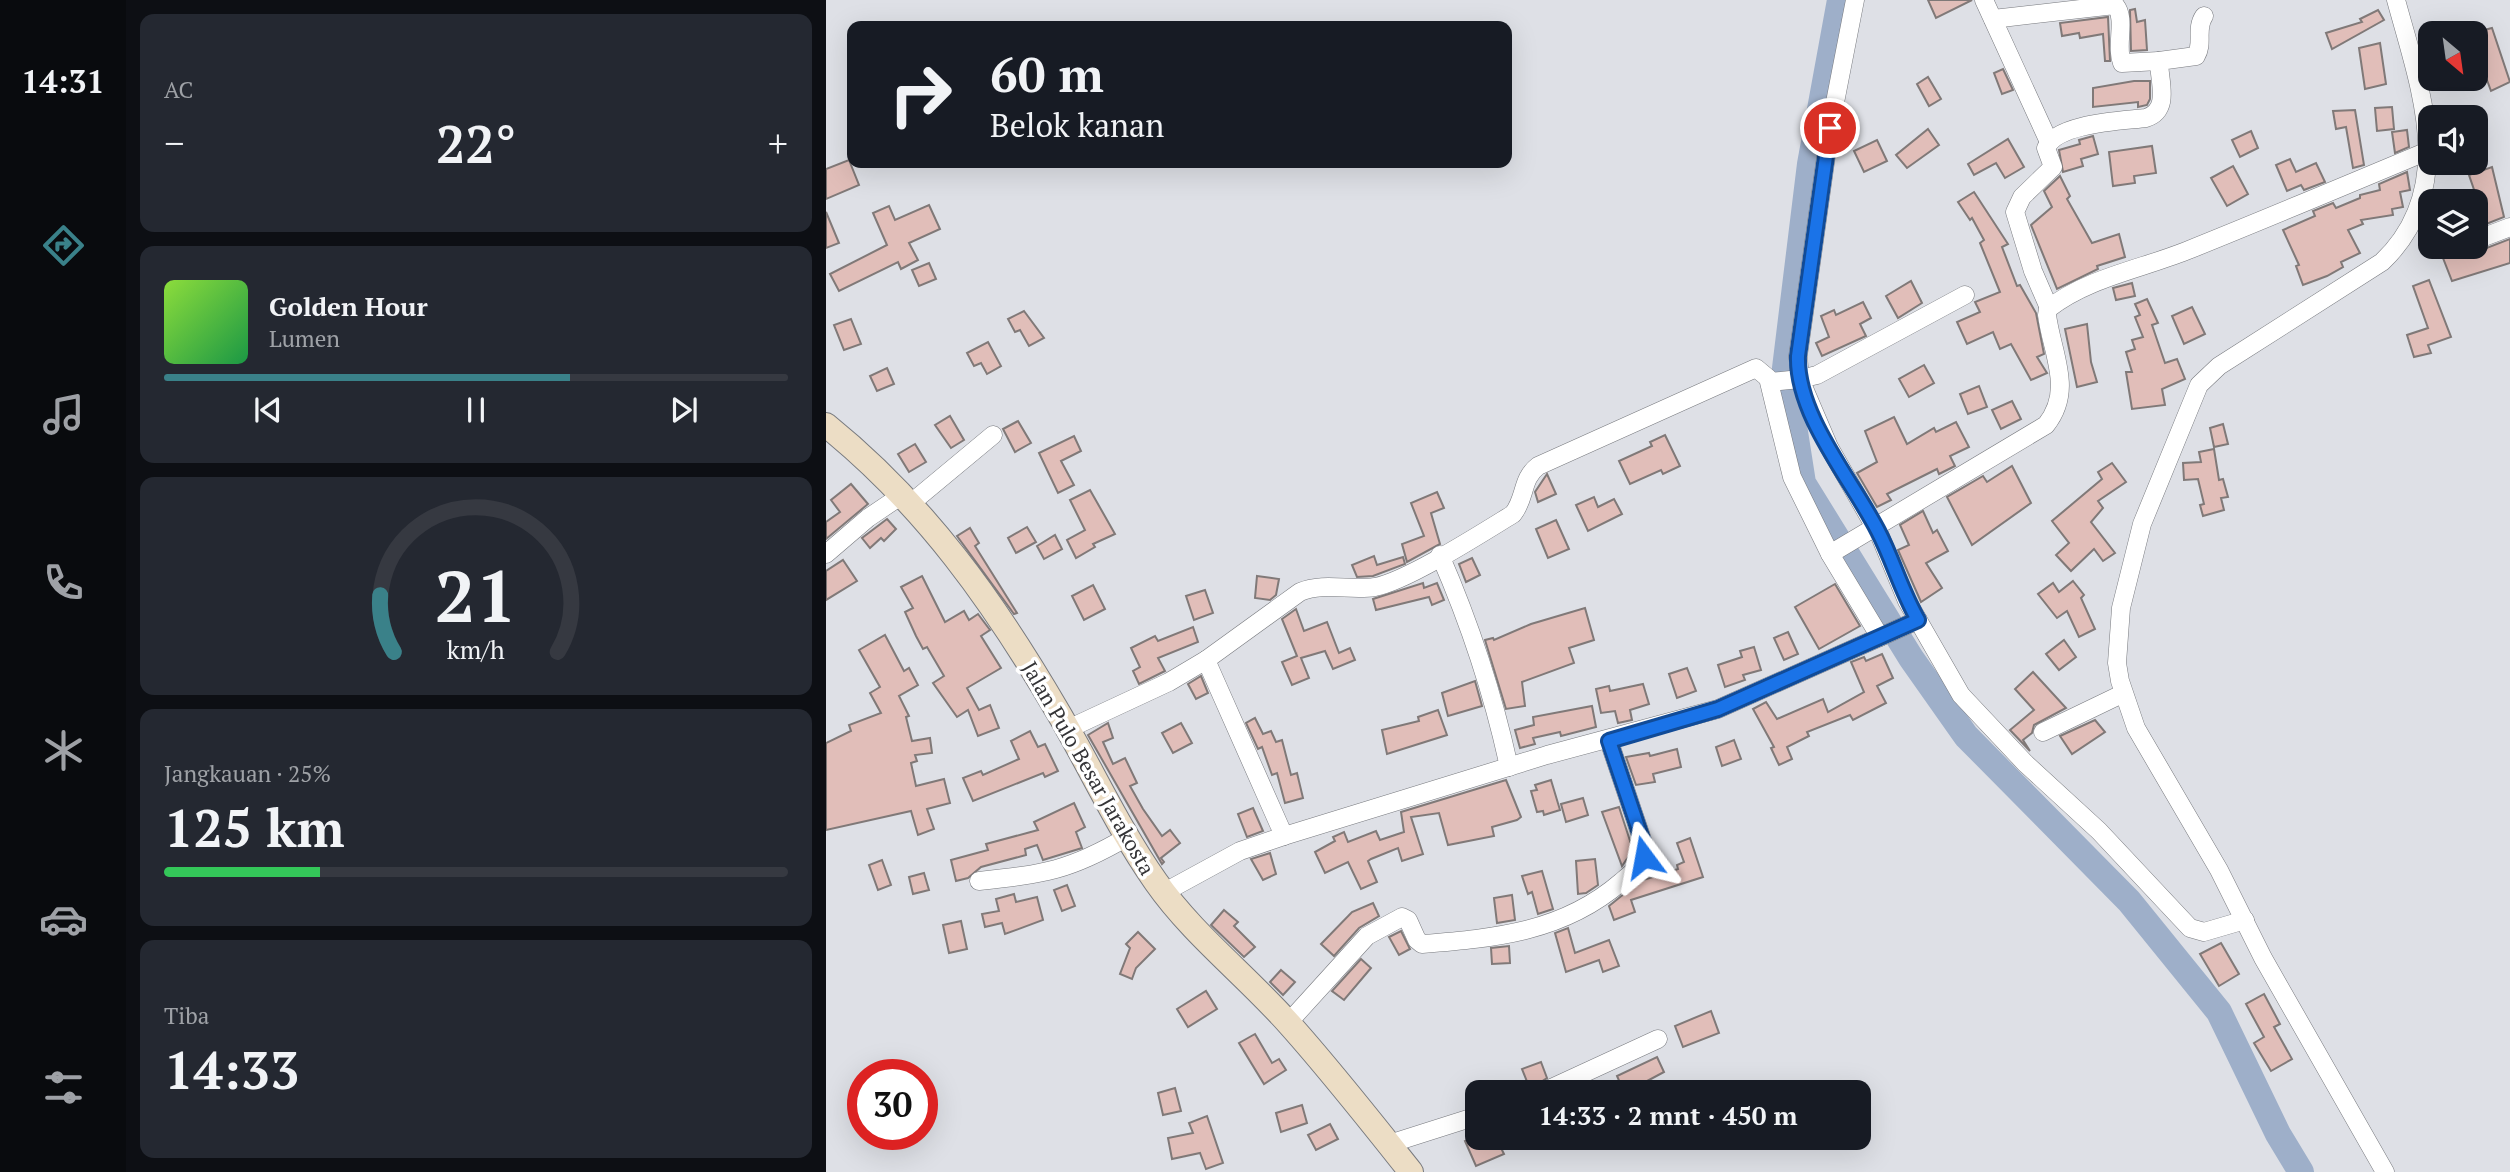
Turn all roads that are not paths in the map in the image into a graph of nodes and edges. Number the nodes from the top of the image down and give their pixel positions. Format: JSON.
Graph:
{"nodes":[{"id":1,"x":1855,"y":0,"type":"edge"},
{"id":2,"x":1984,"y":0,"type":"edge"},
{"id":3,"x":2396,"y":0,"type":"edge"},
{"id":4,"x":2075,"y":4,"type":"edge"},
{"id":5,"x":2204,"y":16,"type":"dead end"},
{"id":6,"x":1993,"y":19,"type":"junction"},
{"id":7,"x":2160,"y":61,"type":"junction"},
{"id":8,"x":2420,"y":105,"type":"edge"},
{"id":9,"x":2049,"y":142,"type":"junction"},
{"id":10,"x":2418,"y":155,"type":"edge"},
{"id":11,"x":2418,"y":221,"type":"edge"},
{"id":12,"x":2510,"y":227,"type":"edge"},
{"id":13,"x":2488,"y":235,"type":"edge"},
{"id":14,"x":1965,"y":295,"type":"dead end"},
{"id":15,"x":2049,"y":308,"type":"junction"},
{"id":16,"x":1785,"y":381,"type":"junction"},
{"id":17,"x":826,"y":425,"type":"edge"},
{"id":18,"x":993,"y":435,"type":"dead end"},
{"id":19,"x":906,"y":499,"type":"junction"},
{"id":20,"x":1876,"y":527,"type":"junction"},
{"id":21,"x":1834,"y":552,"type":"junction"},
{"id":22,"x":826,"y":554,"type":"edge"},
{"id":23,"x":1440,"y":555,"type":"junction"},
{"id":24,"x":1916,"y":621,"type":"junction"},
{"id":25,"x":1886,"y":635,"type":"junction"},
{"id":26,"x":1206,"y":660,"type":"junction"},
{"id":27,"x":2122,"y":694,"type":"junction"},
{"id":28,"x":1068,"y":729,"type":"junction"},
{"id":29,"x":2043,"y":732,"type":"dead end"},
{"id":30,"x":1609,"y":741,"type":"junction"},
{"id":31,"x":1509,"y":767,"type":"junction"},
{"id":32,"x":1284,"y":836,"type":"junction"},
{"id":33,"x":1127,"y":837,"type":"junction"},
{"id":34,"x":979,"y":880,"type":"dead end"},
{"id":35,"x":1169,"y":898,"type":"junction"},
{"id":36,"x":2245,"y":920,"type":"junction"},
{"id":37,"x":1288,"y":1023,"type":"junction"},
{"id":38,"x":1658,"y":1039,"type":"dead end"},
{"id":39,"x":1569,"y":1080,"type":"edge"},
{"id":40,"x":1465,"y":1120,"type":"edge"},
{"id":41,"x":1389,"y":1144,"type":"junction"},
{"id":42,"x":1411,"y":1172,"type":"edge"},
{"id":43,"x":2385,"y":1172,"type":"edge"}],
"edges":[{"from":1,"to":16,"type":"street"},
{"from":2,"to":6,"type":"street"},
{"from":3,"to":8,"type":"street"},
{"from":4,"to":6,"type":"street"},
{"from":4,"to":7,"type":"street"},
{"from":5,"to":7,"type":"street"},
{"from":6,"to":9,"type":"street"},
{"from":7,"to":9,"type":"street"},
{"from":9,"to":15,"type":"street"},
{"from":10,"to":15,"type":"street"},
{"from":11,"to":27,"type":"street"},
{"from":12,"to":13,"type":"street"},
{"from":14,"to":16,"type":"street"},
{"from":15,"to":20,"type":"street"},
{"from":16,"to":20,"type":"street"},
{"from":16,"to":21,"type":"street"},
{"from":16,"to":23,"type":"street"},
{"from":17,"to":19,"type":"street","name":"Jalan Pulo Besar Jarakosta"},
{"from":18,"to":19,"type":"street"},
{"from":19,"to":22,"type":"street"},
{"from":19,"to":28,"type":"street","name":"Jalan Pulo Besar Jarakosta"},
{"from":20,"to":21,"type":"street"},
{"from":20,"to":24,"type":"street"},
{"from":21,"to":25,"type":"street"},
{"from":23,"to":26,"type":"street"},
{"from":23,"to":31,"type":"street"},
{"from":24,"to":25,"type":"street"},
{"from":24,"to":36,"type":"street"},
{"from":25,"to":30,"type":"street"},
{"from":26,"to":28,"type":"street"},
{"from":26,"to":32,"type":"street"},
{"from":27,"to":29,"type":"street"},
{"from":27,"to":36,"type":"street"},
{"from":28,"to":33,"type":"street","name":"Jalan Pulo Besar Jarakosta"},
{"from":30,"to":31,"type":"street"},
{"from":30,"to":37,"type":"street"},
{"from":31,"to":32,"type":"street"},
{"from":32,"to":35,"type":"street"},
{"from":33,"to":34,"type":"street"},
{"from":33,"to":35,"type":"street","name":"Jalan Pulo Besar Jarakosta"},
{"from":35,"to":37,"type":"street","name":"Jalan Pulo Besar Jarakosta"},
{"from":36,"to":43,"type":"street"},
{"from":37,"to":41,"type":"street","name":"Jalan Pulo Besar Jarakosta"},
{"from":38,"to":39,"type":"street"},
{"from":40,"to":41,"type":"street"},
{"from":41,"to":42,"type":"street","name":"Jalan Pulo Besar Jarakosta"}]}
